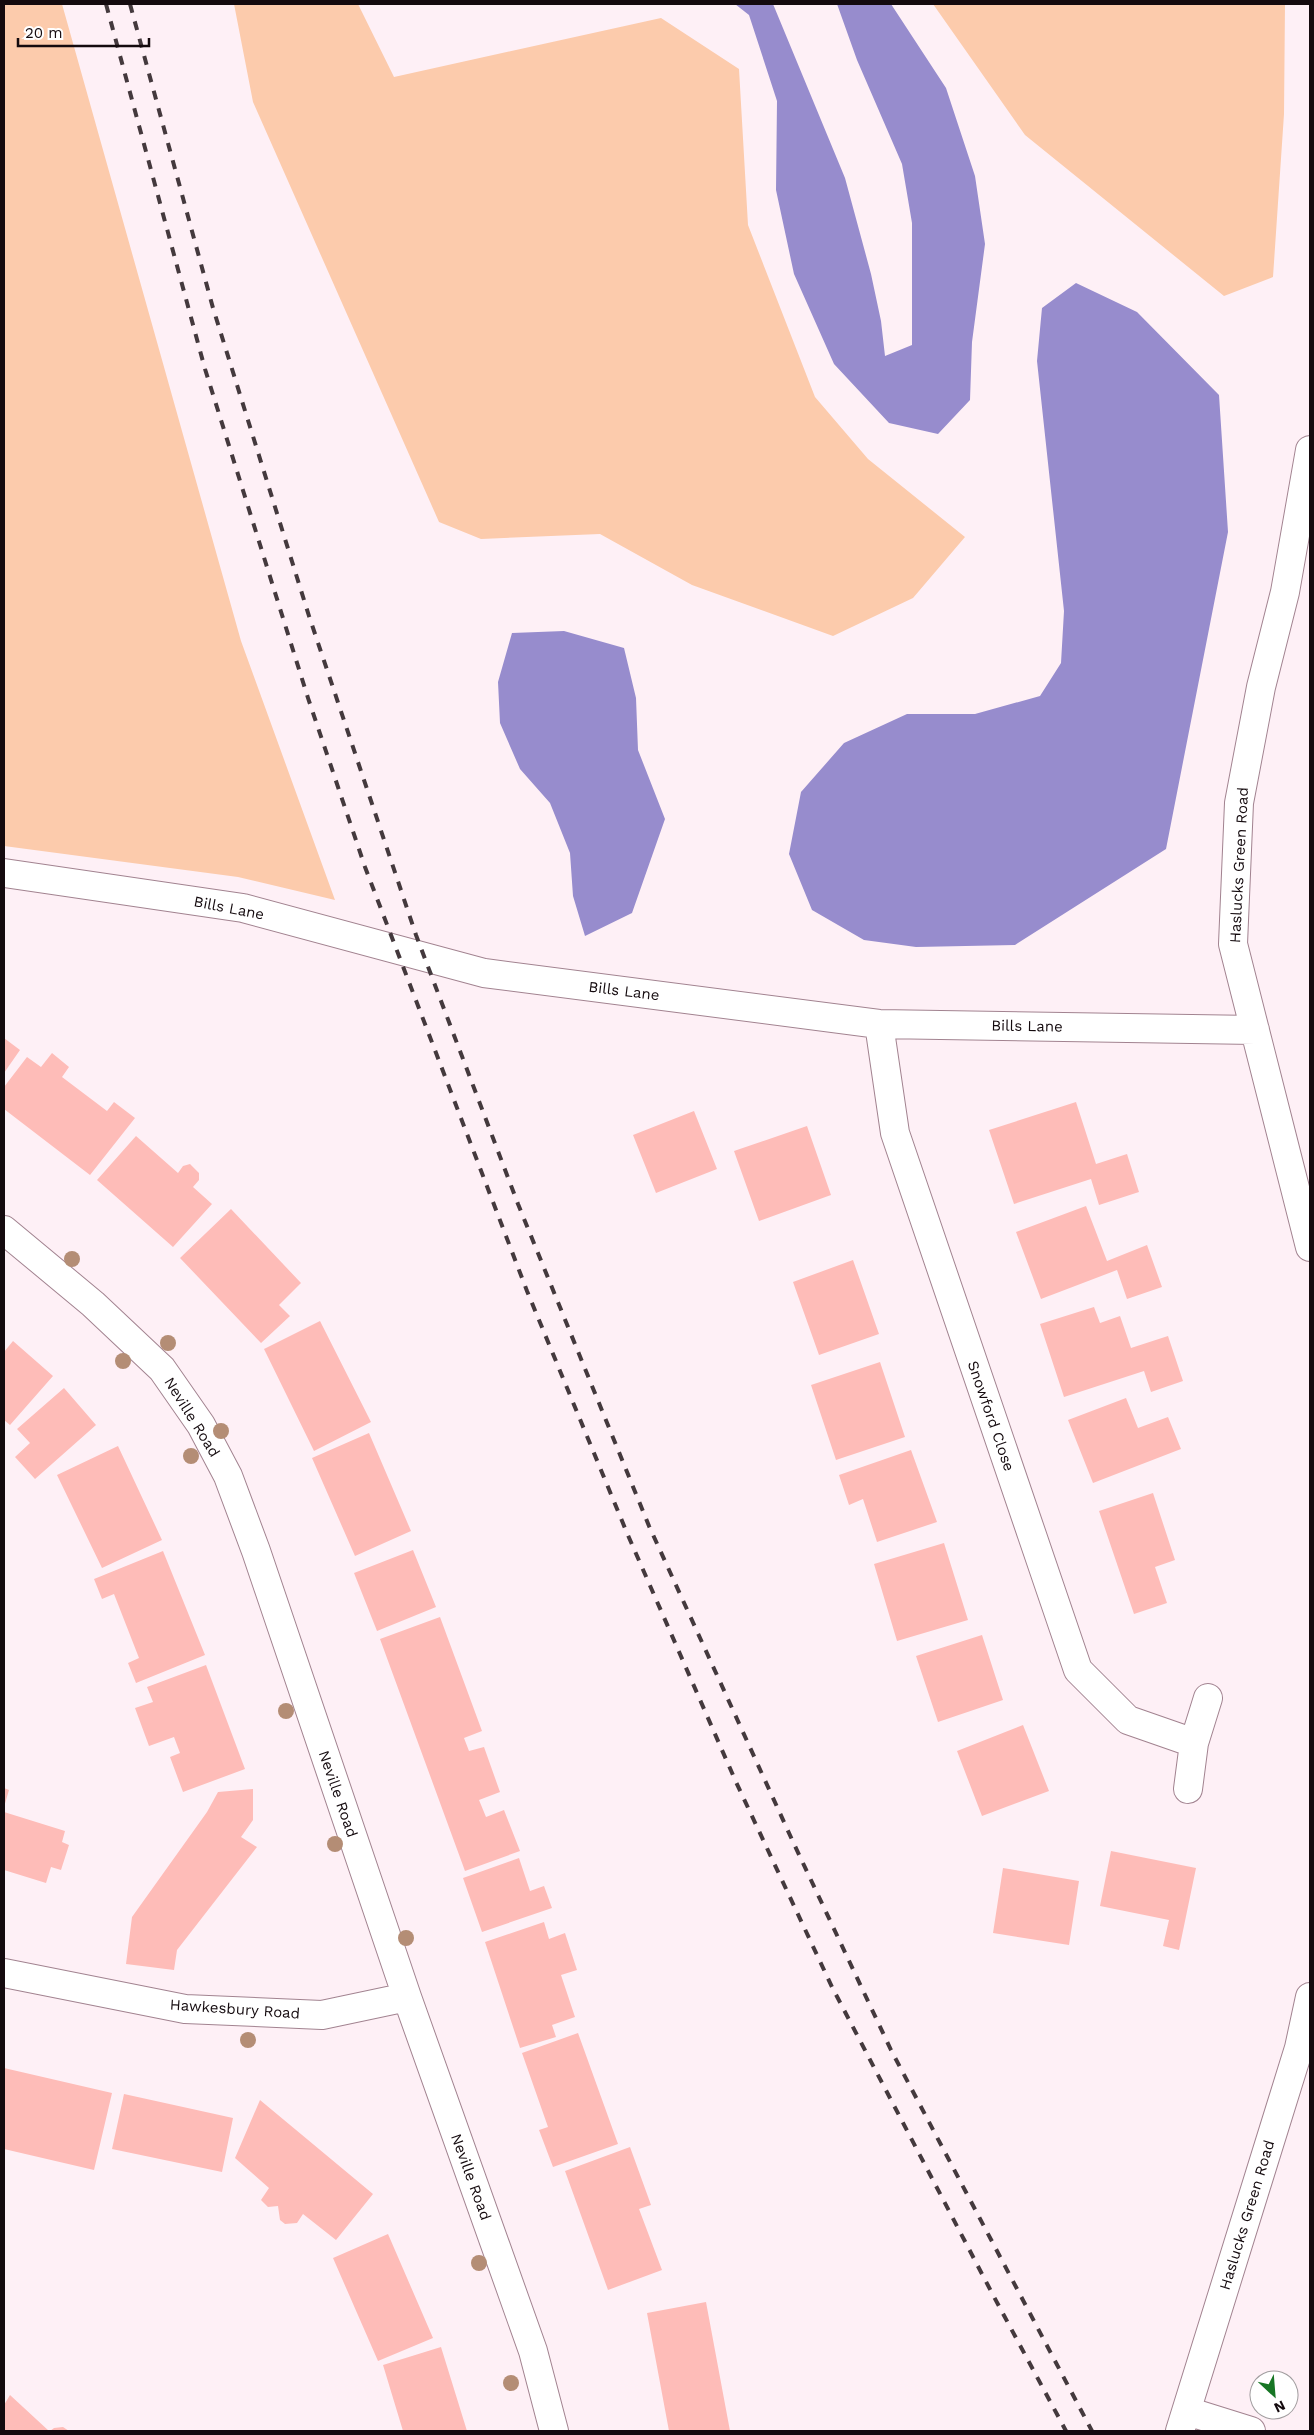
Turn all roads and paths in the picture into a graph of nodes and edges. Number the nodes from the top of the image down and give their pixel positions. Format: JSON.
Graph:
{"nodes":[{"id":1,"x":1310,"y":450,"type":"edge"},
{"id":2,"x":4,"y":873,"type":"edge"},
{"id":3,"x":878,"y":1024,"type":"junction"},
{"id":4,"x":1255,"y":1030,"type":"junction"},
{"id":5,"x":4,"y":1230,"type":"edge"},
{"id":6,"x":1310,"y":1247,"type":"edge"},
{"id":7,"x":1208,"y":1698,"type":"dead end"},
{"id":8,"x":1194,"y":1743,"type":"junction"},
{"id":9,"x":1188,"y":1789,"type":"dead end"},
{"id":10,"x":4,"y":1973,"type":"edge"},
{"id":11,"x":406,"y":1997,"type":"junction"},
{"id":12,"x":1310,"y":1997,"type":"edge"},
{"id":13,"x":1183,"y":2421,"type":"edge"},
{"id":14,"x":554,"y":2431,"type":"edge"},
{"id":15,"x":1251,"y":2431,"type":"edge"}],
"edges":[{"from":1,"to":4,"type":"street","name":"Haslucks Green Road"},
{"from":2,"to":3,"type":"street","name":"Bills Lane"},
{"from":3,"to":4,"type":"street","name":"Bills Lane"},
{"from":3,"to":8,"type":"street","name":"Snowford Close"},
{"from":4,"to":6,"type":"street","name":"Haslucks Green Road"},
{"from":5,"to":11,"type":"street","name":"Neville Road"},
{"from":7,"to":8,"type":"street"},
{"from":8,"to":9,"type":"street"},
{"from":10,"to":11,"type":"street","name":"Hawkesbury Road"},
{"from":11,"to":14,"type":"street","name":"Neville Road"},
{"from":12,"to":13,"type":"street","name":"Haslucks Green Road"},
{"from":13,"to":15,"type":"street"}]}
